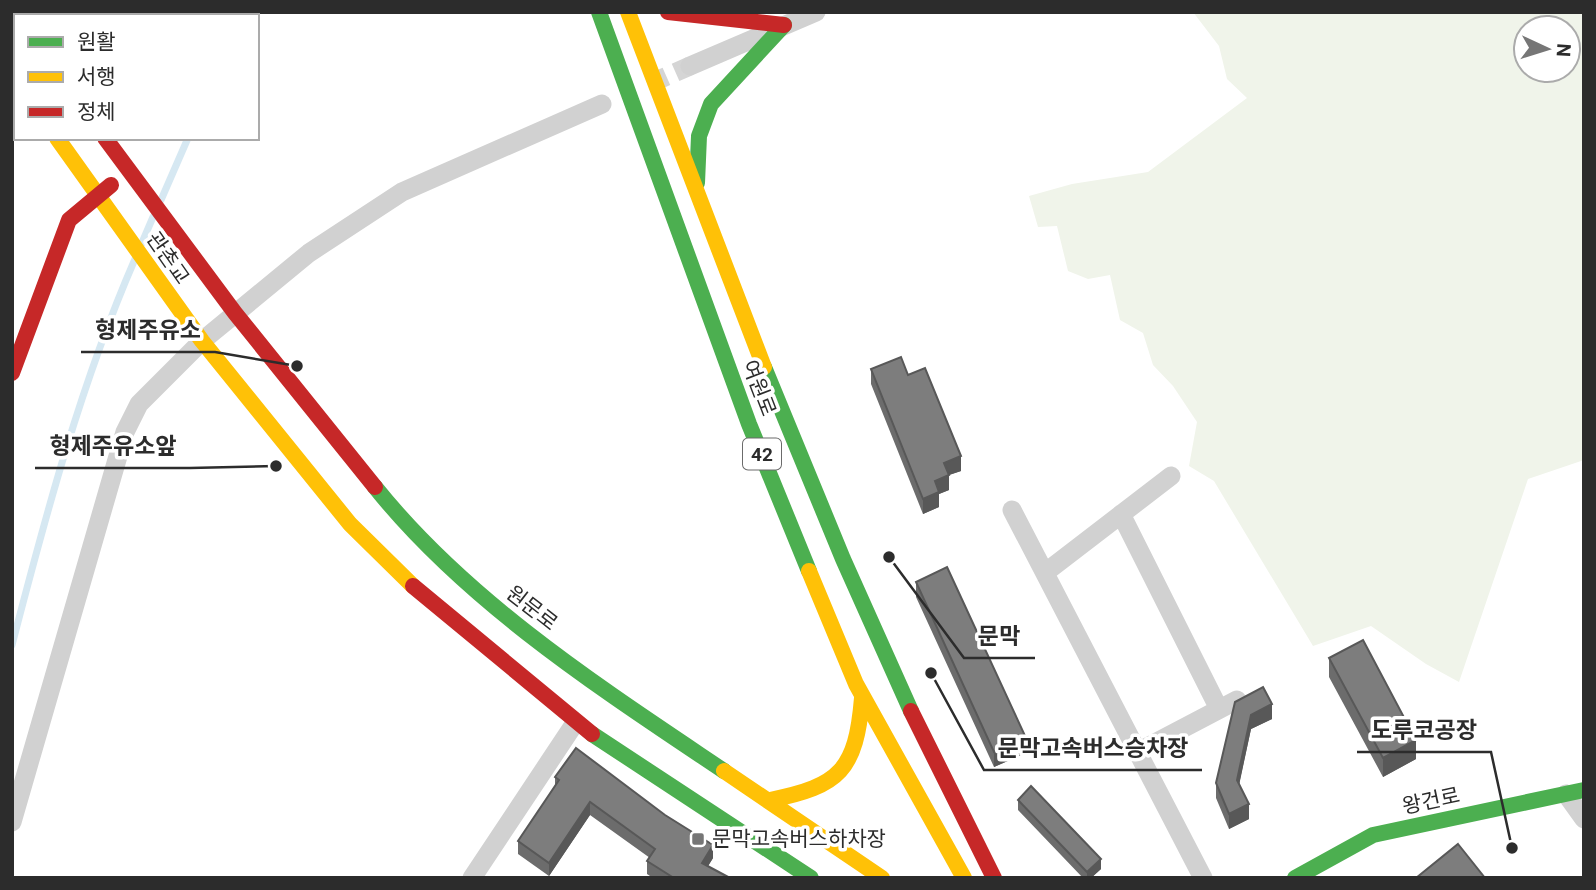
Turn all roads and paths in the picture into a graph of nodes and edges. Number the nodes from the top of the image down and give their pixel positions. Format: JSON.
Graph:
{"nodes":[{"id":1,"x":599,"y":12,"type":"edge"},
{"id":2,"x":628,"y":12,"type":"edge"},
{"id":3,"x":668,"y":12,"type":"edge"},
{"id":4,"x":816,"y":12,"type":"edge"},
{"id":5,"x":784,"y":25,"type":"junction"},
{"id":6,"x":690,"y":66,"type":"tunnel mouth"},
{"id":7,"x":602,"y":104,"type":"dead end"},
{"id":8,"x":58,"y":140,"type":"edge"},
{"id":9,"x":106,"y":140,"type":"edge"},
{"id":10,"x":129,"y":171,"type":"junction"},
{"id":11,"x":97,"y":195,"type":"junction"},
{"id":12,"x":696,"y":198,"type":"junction"},
{"id":13,"x":230,"y":305,"type":"junction"},
{"id":14,"x":202,"y":341,"type":"junction"},
{"id":15,"x":12,"y":373,"type":"edge"},
{"id":16,"x":1171,"y":476,"type":"dead end"},
{"id":17,"x":1012,"y":510,"type":"dead end"},
{"id":18,"x":1122,"y":514,"type":"junction"},
{"id":19,"x":1046,"y":572,"type":"junction"},
{"id":20,"x":594,"y":697,"type":"junction"},
{"id":21,"x":862,"y":698,"type":"junction"},
{"id":22,"x":1237,"y":700,"type":"edge"},
{"id":23,"x":1219,"y":709,"type":"junction"},
{"id":24,"x":575,"y":723,"type":"junction"},
{"id":25,"x":1136,"y":753,"type":"junction"},
{"id":26,"x":1575,"y":792,"type":"edge"},
{"id":27,"x":770,"y":800,"type":"junction"},
{"id":28,"x":1584,"y":819,"type":"edge"},
{"id":29,"x":12,"y":822,"type":"edge"},
{"id":30,"x":472,"y":878,"type":"edge"},
{"id":31,"x":811,"y":878,"type":"edge"},
{"id":32,"x":882,"y":878,"type":"edge"},
{"id":33,"x":964,"y":878,"type":"edge"},
{"id":34,"x":994,"y":878,"type":"edge"},
{"id":35,"x":1203,"y":878,"type":"edge"},
{"id":36,"x":1295,"y":878,"type":"edge"}],
"edges":[{"from":1,"to":21,"type":"main road","name":"여원로","number":"42"},
{"from":2,"to":12,"type":"main road","name":"여원로","number":"42"},
{"from":3,"to":5,"type":"main road"},
{"from":4,"to":5,"type":"street"},
{"from":5,"to":6,"type":"street"},
{"from":5,"to":12,"type":"main road"},
{"from":7,"to":13,"type":"street"},
{"from":8,"to":11,"type":"main road"},
{"from":9,"to":10,"type":"main road"},
{"from":10,"to":11,"type":"main road"},
{"from":10,"to":13,"type":"main road","name":"관촌교"},
{"from":11,"to":14,"type":"main road","name":"관촌교"},
{"from":11,"to":15,"type":"main road"},
{"from":12,"to":34,"type":"main road","name":"여원로","number":"42"},
{"from":13,"to":14,"type":"street"},
{"from":13,"to":20,"type":"main road","name":"원문로"},
{"from":14,"to":24,"type":"main road"},
{"from":14,"to":29,"type":"street"},
{"from":16,"to":18,"type":"street"},
{"from":17,"to":19,"type":"street"},
{"from":18,"to":19,"type":"street"},
{"from":18,"to":23,"type":"street"},
{"from":19,"to":25,"type":"street"},
{"from":20,"to":24,"type":"main road"},
{"from":20,"to":27,"type":"main road","name":"원문로"},
{"from":21,"to":27,"type":"main road"},
{"from":21,"to":33,"type":"main road","name":"여원로","number":"42"},
{"from":22,"to":23,"type":"street"},
{"from":23,"to":25,"type":"street"},
{"from":24,"to":30,"type":"street"},
{"from":24,"to":31,"type":"main road"},
{"from":25,"to":35,"type":"street"},
{"from":26,"to":28,"type":"street"},
{"from":26,"to":36,"type":"main road","name":"왕건로"},
{"from":27,"to":32,"type":"main road","name":"원문로"}]}
